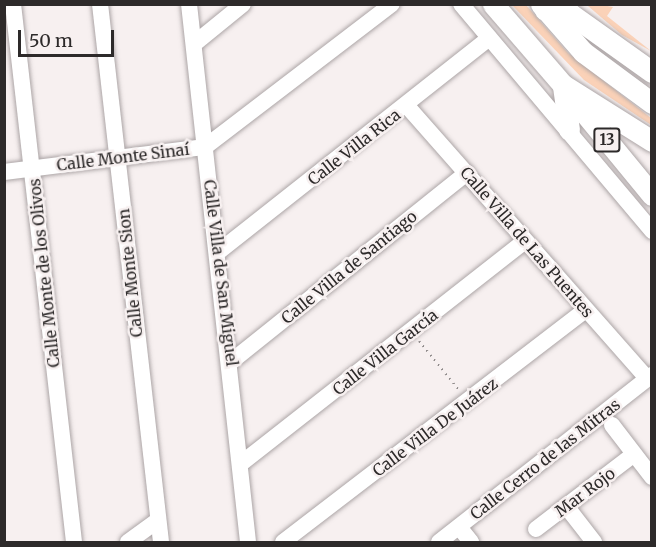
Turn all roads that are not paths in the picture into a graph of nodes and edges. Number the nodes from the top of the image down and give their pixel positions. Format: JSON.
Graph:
{"nodes":[{"id":1,"x":13,"y":4,"type":"edge"},
{"id":2,"x":100,"y":4,"type":"edge"},
{"id":3,"x":189,"y":4,"type":"edge"},
{"id":4,"x":243,"y":4,"type":"edge"},
{"id":5,"x":392,"y":4,"type":"edge"},
{"id":6,"x":461,"y":4,"type":"edge"},
{"id":7,"x":493,"y":4,"type":"edge"},
{"id":8,"x":543,"y":7,"type":"edge"},
{"id":9,"x":489,"y":38,"type":"junction"},
{"id":10,"x":194,"y":44,"type":"junction"},
{"id":11,"x":651,"y":72,"type":"edge"},
{"id":12,"x":563,"y":85,"type":"junction"},
{"id":13,"x":651,"y":103,"type":"edge"},
{"id":14,"x":407,"y":106,"type":"junction"},
{"id":15,"x":569,"y":130,"type":"junction"},
{"id":16,"x":651,"y":141,"type":"edge"},
{"id":17,"x":205,"y":147,"type":"junction"},
{"id":18,"x":118,"y":159,"type":"junction"},
{"id":19,"x":32,"y":169,"type":"junction"},
{"id":20,"x":4,"y":172,"type":"edge"},
{"id":21,"x":467,"y":173,"type":"junction"},
{"id":22,"x":651,"y":195,"type":"edge"},
{"id":23,"x":651,"y":231,"type":"edge"},
{"id":24,"x":525,"y":241,"type":"junction"},
{"id":25,"x":217,"y":253,"type":"junction"},
{"id":26,"x":585,"y":310,"type":"junction"},
{"id":27,"x":232,"y":361,"type":"junction"},
{"id":28,"x":649,"y":377,"type":"edge"},
{"id":29,"x":612,"y":425,"type":"dead end"},
{"id":30,"x":634,"y":454,"type":"junction"},
{"id":31,"x":243,"y":462,"type":"junction"},
{"id":32,"x":651,"y":477,"type":"edge"},
{"id":33,"x":566,"y":506,"type":"junction"},
{"id":34,"x":158,"y":520,"type":"junction"},
{"id":35,"x":459,"y":527,"type":"junction"},
{"id":36,"x":536,"y":529,"type":"dead end"},
{"id":37,"x":74,"y":543,"type":"edge"},
{"id":38,"x":129,"y":543,"type":"edge"},
{"id":39,"x":160,"y":543,"type":"edge"},
{"id":40,"x":248,"y":543,"type":"edge"},
{"id":41,"x":283,"y":543,"type":"edge"},
{"id":42,"x":439,"y":543,"type":"edge"},
{"id":43,"x":471,"y":543,"type":"edge"},
{"id":44,"x":594,"y":543,"type":"edge"}],
"edges":[{"from":1,"to":19,"type":"street","name":"Calle Monte de los Olivos"},
{"from":2,"to":18,"type":"street","name":"Calle Monte Sion"},
{"from":3,"to":10,"type":"street","name":"Calle Villa de San Miguel"},
{"from":4,"to":10,"type":"street"},
{"from":5,"to":17,"type":"street"},
{"from":6,"to":9,"type":"street"},
{"from":7,"to":12,"type":"main road"},
{"from":8,"to":11,"type":"main road"},
{"from":8,"to":13,"type":"main road"},
{"from":9,"to":14,"type":"street","name":"Calle Villa Rica"},
{"from":9,"to":15,"type":"street"},
{"from":10,"to":17,"type":"street","name":"Calle Villa de San Miguel"},
{"from":12,"to":15,"type":"main road"},
{"from":12,"to":16,"type":"main road"},
{"from":12,"to":22,"type":"main road","number":"13"},
{"from":14,"to":21,"type":"street","name":"Calle Villa de Las Puentes"},
{"from":14,"to":25,"type":"street","name":"Calle Villa Rica"},
{"from":15,"to":23,"type":"street"},
{"from":17,"to":18,"type":"street","name":"Calle Monte Sinaí"},
{"from":17,"to":25,"type":"street","name":"Calle Villa de San Miguel"},
{"from":18,"to":19,"type":"street","name":"Calle Monte Sinaí"},
{"from":18,"to":34,"type":"street","name":"Calle Monte Sion"},
{"from":19,"to":20,"type":"street","name":"Calle Monte Sinaí"},
{"from":19,"to":37,"type":"street","name":"Calle Monte de los Olivos"},
{"from":21,"to":24,"type":"street","name":"Calle Villa de Las Puentes"},
{"from":21,"to":27,"type":"street","name":"Calle Villa de Santiago"},
{"from":24,"to":26,"type":"street","name":"Calle Villa de Las Puentes"},
{"from":24,"to":31,"type":"street","name":"Calle Villa García"},
{"from":25,"to":27,"type":"street","name":"Calle Villa de San Miguel"},
{"from":26,"to":28,"type":"street","name":"Calle Villa de Las Puentes"},
{"from":26,"to":41,"type":"street","name":"Calle Villa De Juárez"},
{"from":27,"to":31,"type":"street","name":"Calle Villa de San Miguel"},
{"from":28,"to":35,"type":"street","name":"Calle Cerro de las Mitras"},
{"from":29,"to":30,"type":"street"},
{"from":30,"to":32,"type":"street"},
{"from":30,"to":33,"type":"street","name":"Mar Rojo"},
{"from":31,"to":40,"type":"street","name":"Calle Villa de San Miguel"},
{"from":33,"to":36,"type":"street","name":"Mar Rojo"},
{"from":33,"to":44,"type":"street"},
{"from":34,"to":38,"type":"street"},
{"from":34,"to":39,"type":"street","name":"Calle Monte Sion"},
{"from":35,"to":42,"type":"street","name":"Calle Cerro de las Mitras"},
{"from":35,"to":43,"type":"street"}]}
